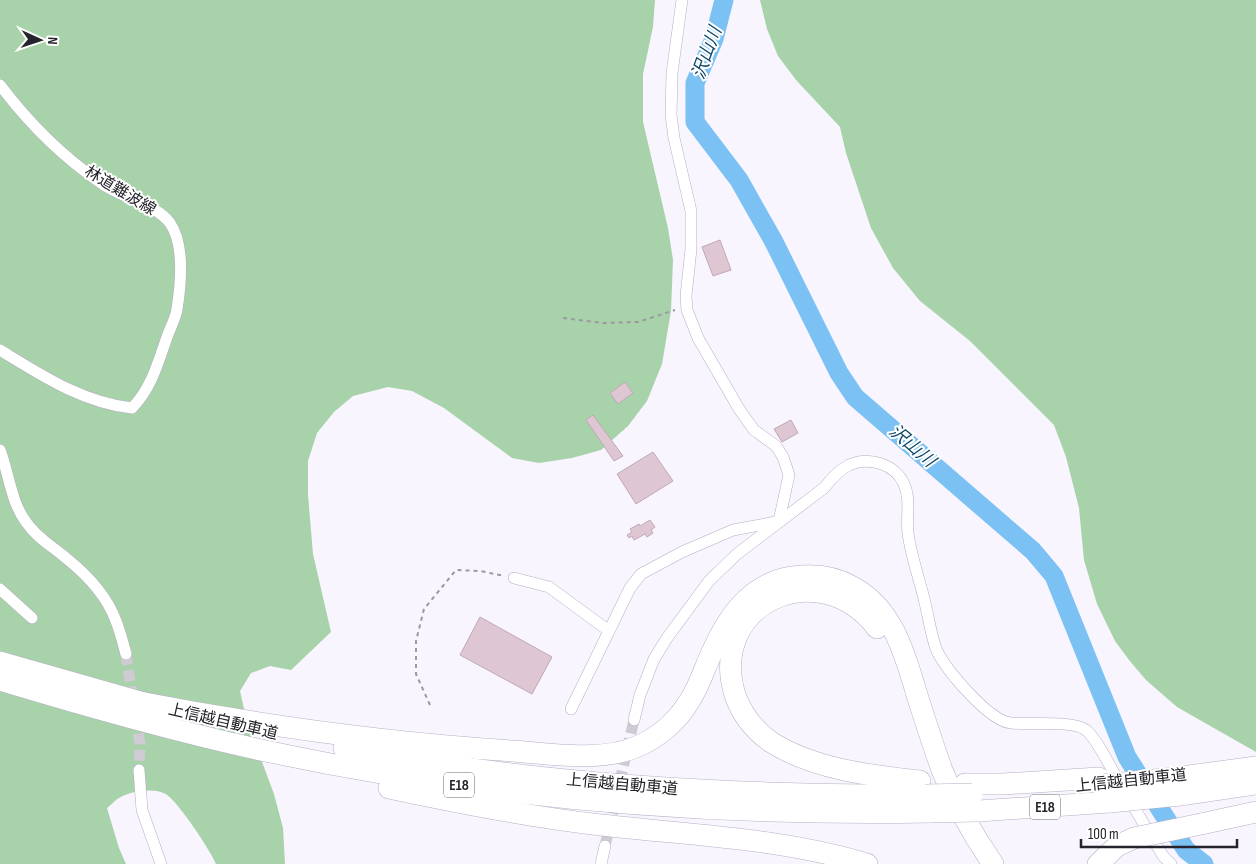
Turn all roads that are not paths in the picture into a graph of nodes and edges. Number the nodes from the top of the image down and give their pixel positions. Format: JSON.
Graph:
{"nodes":[{"id":1,"x":682,"y":0,"type":"edge"},
{"id":2,"x":0,"y":85,"type":"edge"},
{"id":3,"x":0,"y":350,"type":"edge"},
{"id":4,"x":0,"y":450,"type":"edge"},
{"id":5,"x":780,"y":521,"type":"junction"},
{"id":6,"x":514,"y":578,"type":"road end"},
{"id":7,"x":0,"y":589,"type":"edge"},
{"id":8,"x":32,"y":618,"type":"dead end"},
{"id":9,"x":609,"y":631,"type":"junction"},
{"id":10,"x":126,"y":654,"type":"tunnel mouth"},
{"id":11,"x":0,"y":662,"type":"edge"},
{"id":12,"x":0,"y":680,"type":"edge"},
{"id":13,"x":138,"y":702,"type":"junction"},
{"id":14,"x":571,"y":709,"type":"dead end"},
{"id":15,"x":118,"y":715,"type":"junction"},
{"id":16,"x":634,"y":720,"type":"tunnel mouth"},
{"id":17,"x":139,"y":770,"type":"tunnel mouth"},
{"id":18,"x":1255,"y":773,"type":"edge"},
{"id":19,"x":1104,"y":788,"type":"junction"},
{"id":20,"x":925,"y":796,"type":"junction"},
{"id":21,"x":972,"y":796,"type":"junction"},
{"id":22,"x":1256,"y":812,"type":"edge"},
{"id":23,"x":605,"y":846,"type":"tunnel mouth"},
{"id":24,"x":161,"y":864,"type":"edge"},
{"id":25,"x":601,"y":864,"type":"edge"},
{"id":26,"x":867,"y":864,"type":"edge"},
{"id":27,"x":977,"y":864,"type":"edge"},
{"id":28,"x":993,"y":864,"type":"edge"},
{"id":29,"x":1098,"y":864,"type":"edge"},
{"id":30,"x":1171,"y":864,"type":"edge"}],
"edges":[{"from":1,"to":5,"type":"street"},
{"from":2,"to":3,"type":"street","name":"林道難波線"},
{"from":4,"to":10,"type":"street"},
{"from":5,"to":9,"type":"street"},
{"from":5,"to":16,"type":"street"},
{"from":5,"to":30,"type":"street"},
{"from":6,"to":9,"type":"street"},
{"from":7,"to":8,"type":"street"},
{"from":9,"to":14,"type":"street"},
{"from":11,"to":13,"type":"highway","name":"上信越自動車道","number":"E18"},
{"from":12,"to":15,"type":"highway","name":"上信越自動車道","number":"E18"},
{"from":13,"to":20,"type":"highway","name":"上信越自動車道","number":"E18"},
{"from":13,"to":28,"type":"highway"},
{"from":15,"to":20,"type":"highway","name":"上信越自動車道","number":"E18"},
{"from":15,"to":26,"type":"highway"},
{"from":17,"to":24,"type":"street"},
{"from":18,"to":19,"type":"highway","name":"上信越自動車道","number":"E18","bridge":true},
{"from":19,"to":21,"type":"highway","name":"上信越自動車道","number":"E18"},
{"from":19,"to":21,"type":"highway"},
{"from":20,"to":21,"type":"highway","name":"上信越自動車道","number":"E18","bridge":true},
{"from":20,"to":27,"type":"highway"},
{"from":22,"to":29,"type":"highway","bridge":true},
{"from":23,"to":25,"type":"street"}]}
